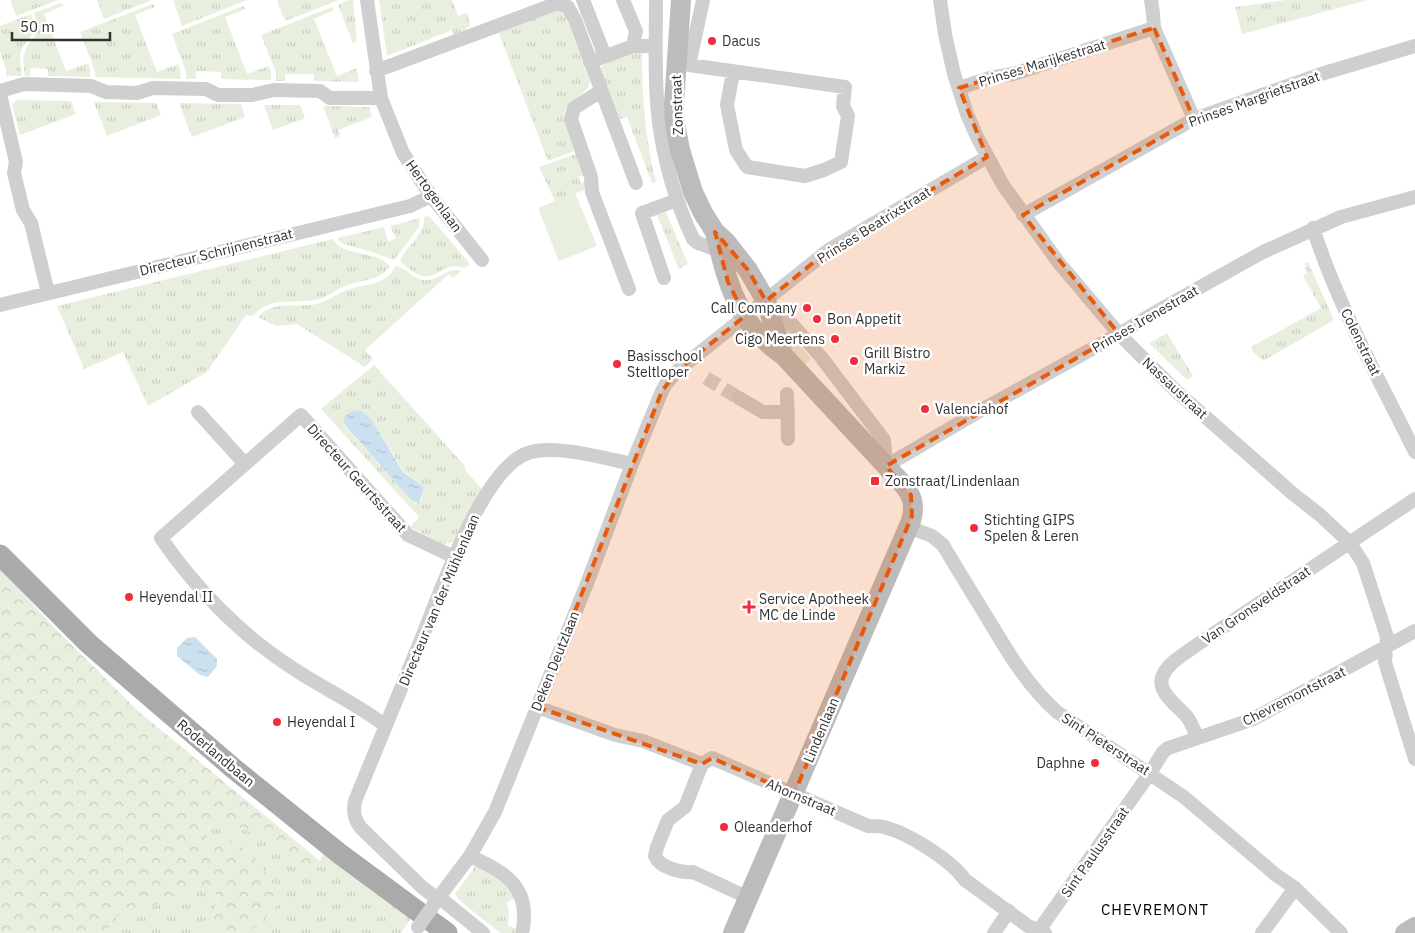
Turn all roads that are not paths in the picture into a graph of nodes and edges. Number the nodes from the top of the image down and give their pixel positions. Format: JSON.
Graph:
{"nodes":[{"id":1,"x":367,"y":0,"type":"edge"},
{"id":2,"x":584,"y":0,"type":"edge"},
{"id":3,"x":623,"y":0,"type":"edge"},
{"id":4,"x":656,"y":0,"type":"edge"},
{"id":5,"x":681,"y":0,"type":"edge"},
{"id":6,"x":703,"y":0,"type":"edge"},
{"id":7,"x":940,"y":0,"type":"edge"},
{"id":8,"x":1151,"y":0,"type":"edge"},
{"id":9,"x":559,"y":2,"type":"edge"},
{"id":10,"x":1154,"y":28,"type":"junction"},
{"id":11,"x":633,"y":46,"type":"junction"},
{"id":12,"x":656,"y":46,"type":"junction"},
{"id":13,"x":1415,"y":46,"type":"edge"},
{"id":14,"x":605,"y":56,"type":"junction"},
{"id":15,"x":590,"y":62,"type":"junction"},
{"id":16,"x":376,"y":71,"type":"junction"},
{"id":17,"x":733,"y":72,"type":"junction"},
{"id":18,"x":959,"y":88,"type":"junction"},
{"id":19,"x":601,"y":91,"type":"junction"},
{"id":20,"x":0,"y":92,"type":"edge"},
{"id":21,"x":381,"y":98,"type":"junction"},
{"id":22,"x":1194,"y":120,"type":"junction"},
{"id":23,"x":987,"y":157,"type":"junction"},
{"id":24,"x":636,"y":182,"type":"dead end"},
{"id":25,"x":431,"y":196,"type":"junction"},
{"id":26,"x":1415,"y":197,"type":"edge"},
{"id":27,"x":677,"y":200,"type":"junction"},
{"id":28,"x":1023,"y":215,"type":"junction"},
{"id":29,"x":1312,"y":228,"type":"junction"},
{"id":30,"x":715,"y":232,"type":"junction"},
{"id":31,"x":720,"y":251,"type":"junction"},
{"id":32,"x":482,"y":260,"type":"dead end"},
{"id":33,"x":664,"y":278,"type":"dead end"},
{"id":34,"x":629,"y":289,"type":"dead end"},
{"id":35,"x":48,"y":293,"type":"junction"},
{"id":36,"x":0,"y":305,"type":"edge"},
{"id":37,"x":768,"y":308,"type":"junction"},
{"id":38,"x":745,"y":316,"type":"junction"},
{"id":39,"x":1119,"y":334,"type":"junction"},
{"id":40,"x":783,"y":355,"type":"junction"},
{"id":41,"x":787,"y":394,"type":"dead end"},
{"id":42,"x":739,"y":398,"type":"tunnel mouth"},
{"id":43,"x":198,"y":412,"type":"dead end"},
{"id":44,"x":788,"y":412,"type":"junction"},
{"id":45,"x":788,"y":439,"type":"dead end"},
{"id":46,"x":1415,"y":452,"type":"edge"},
{"id":47,"x":245,"y":464,"type":"junction"},
{"id":48,"x":632,"y":464,"type":"junction"},
{"id":49,"x":886,"y":466,"type":"junction"},
{"id":50,"x":1415,"y":499,"type":"edge"},
{"id":51,"x":908,"y":527,"type":"junction"},
{"id":52,"x":1350,"y":543,"type":"junction"},
{"id":53,"x":0,"y":555,"type":"edge"},
{"id":54,"x":454,"y":557,"type":"junction"},
{"id":55,"x":1415,"y":631,"type":"edge"},
{"id":56,"x":1386,"y":647,"type":"junction"},
{"id":57,"x":537,"y":707,"type":"junction"},
{"id":58,"x":386,"y":726,"type":"junction"},
{"id":59,"x":1197,"y":738,"type":"junction"},
{"id":60,"x":1415,"y":759,"type":"edge"},
{"id":61,"x":702,"y":764,"type":"junction"},
{"id":62,"x":1150,"y":773,"type":"junction"},
{"id":63,"x":794,"y":794,"type":"junction"},
{"id":64,"x":470,"y":856,"type":"junction"},
{"id":65,"x":1295,"y":888,"type":"junction"},
{"id":66,"x":749,"y":898,"type":"junction"},
{"id":67,"x":435,"y":902,"type":"junction"},
{"id":68,"x":1009,"y":911,"type":"junction"},
{"id":69,"x":1415,"y":927,"type":"edge"},
{"id":70,"x":523,"y":929,"type":"dead end"},
{"id":71,"x":416,"y":930,"type":"edge"},
{"id":72,"x":1040,"y":932,"type":"edge"},
{"id":73,"x":447,"y":933,"type":"edge"},
{"id":74,"x":483,"y":933,"type":"edge"},
{"id":75,"x":733,"y":933,"type":"edge"},
{"id":76,"x":994,"y":933,"type":"edge"},
{"id":77,"x":1262,"y":933,"type":"edge"},
{"id":78,"x":1341,"y":933,"type":"edge"},
{"id":79,"x":1405,"y":933,"type":"edge"}],
"edges":[{"from":1,"to":16,"type":"street","name":"Hertogenlaan"},
{"from":2,"to":14,"type":"street"},
{"from":3,"to":11,"type":"street"},
{"from":4,"to":12,"type":"street","name":"Zonstraat"},
{"from":5,"to":30,"type":"street","name":"Zonstraat"},
{"from":6,"to":17,"type":"street","name":"Zonstraat"},
{"from":7,"to":18,"type":"street","name":"Nassaustraat"},
{"from":8,"to":10,"type":"street"},
{"from":9,"to":15,"type":"street"},
{"from":9,"to":16,"type":"street"},
{"from":10,"to":18,"type":"street","name":"Prinses Marijkestraat"},
{"from":10,"to":22,"type":"street"},
{"from":11,"to":12,"type":"street"},
{"from":11,"to":14,"type":"street"},
{"from":12,"to":27,"type":"street","name":"Zonstraat"},
{"from":13,"to":22,"type":"street","name":"Prinses Margrietstraat"},
{"from":14,"to":15,"type":"street"},
{"from":15,"to":19,"type":"street"},
{"from":16,"to":21,"type":"street","name":"Hertogenlaan"},
{"from":17,"to":17,"type":"street"},
{"from":18,"to":23,"type":"street","name":"Nassaustraat"},
{"from":19,"to":24,"type":"street"},
{"from":19,"to":34,"type":"street"},
{"from":20,"to":21,"type":"street"},
{"from":20,"to":35,"type":"street"},
{"from":21,"to":25,"type":"street","name":"Hertogenlaan"},
{"from":22,"to":28,"type":"street","name":"Prinses Margrietstraat"},
{"from":23,"to":28,"type":"street","name":"Nassaustraat"},
{"from":23,"to":37,"type":"street","name":"Prinses Beatrixstraat"},
{"from":25,"to":32,"type":"street","name":"Hertogenlaan"},
{"from":25,"to":35,"type":"street","name":"Directeur Schrijnenstraat"},
{"from":26,"to":29,"type":"street","name":"Prinses Irenestraat"},
{"from":27,"to":31,"type":"street","name":"Zonstraat"},
{"from":27,"to":33,"type":"street"},
{"from":28,"to":39,"type":"street","name":"Nassaustraat"},
{"from":29,"to":39,"type":"street","name":"Prinses Irenestraat"},
{"from":29,"to":46,"type":"street","name":"Colenstraat"},
{"from":30,"to":31,"type":"street","name":"Zonstraat"},
{"from":30,"to":37,"type":"street","name":"Zonstraat"},
{"from":31,"to":38,"type":"street","name":"Zonstraat"},
{"from":35,"to":36,"type":"street","name":"Directeur Schrijnenstraat"},
{"from":37,"to":38,"type":"street"},
{"from":37,"to":40,"type":"street","name":"Zonstraat"},
{"from":37,"to":49,"type":"street"},
{"from":38,"to":40,"type":"street","name":"Zonstraat"},
{"from":38,"to":48,"type":"street"},
{"from":39,"to":49,"type":"street","name":"Prinses Irenestraat"},
{"from":39,"to":52,"type":"street","name":"Nassaustraat"},
{"from":40,"to":49,"type":"street","name":"Zonstraat"},
{"from":41,"to":44,"type":"street"},
{"from":42,"to":44,"type":"street"},
{"from":43,"to":47,"type":"street"},
{"from":44,"to":45,"type":"street"},
{"from":47,"to":54,"type":"street","name":"Directeur Geurtsstraat"},
{"from":47,"to":58,"type":"street","name":"Directeur Geurtsstraat"},
{"from":48,"to":54,"type":"street","name":"Directeur van der Mühlenlaan"},
{"from":48,"to":57,"type":"street","name":"Deken Deutzlaan"},
{"from":49,"to":51,"type":"street","name":"Zonstraat"},
{"from":50,"to":52,"type":"street","name":"Van Gronsveldstraat"},
{"from":51,"to":62,"type":"street","name":"Sint Pieterstraat"},
{"from":51,"to":63,"type":"street","name":"Lindenlaan"},
{"from":52,"to":56,"type":"street","name":"Nassaustraat"},
{"from":52,"to":59,"type":"street","name":"Van Gronsveldstraat"},
{"from":53,"to":73,"type":"main road","name":"Roderlandbaan"},
{"from":54,"to":58,"type":"street","name":"Directeur van der Mühlenlaan"},
{"from":55,"to":56,"type":"street","name":"Chevremontstraat"},
{"from":56,"to":59,"type":"street","name":"Chevremontstraat"},
{"from":56,"to":60,"type":"street","name":"Nassaustraat"},
{"from":57,"to":61,"type":"street","name":"Ahornstraat"},
{"from":57,"to":64,"type":"street","name":"Deken Deutzlaan"},
{"from":58,"to":67,"type":"street","name":"Directeur van der Mühlenlaan"},
{"from":59,"to":62,"type":"street","name":"Chevremontstraat"},
{"from":61,"to":63,"type":"street","name":"Ahornstraat"},
{"from":61,"to":66,"type":"street"},
{"from":62,"to":65,"type":"street","name":"Sint Pieterstraat"},
{"from":62,"to":72,"type":"street","name":"Sint Paulusstraat"},
{"from":63,"to":66,"type":"street","name":"Lindenlaan"},
{"from":63,"to":68,"type":"street","name":"Ahornstraat"},
{"from":64,"to":67,"type":"street","name":"Deken Deutzlaan"},
{"from":64,"to":70,"type":"street"},
{"from":65,"to":77,"type":"street"},
{"from":65,"to":78,"type":"street","name":"Sint Pieterstraat"},
{"from":66,"to":75,"type":"street","name":"Lindenlaan"},
{"from":67,"to":71,"type":"street","name":"Deken Deutzlaan","bridge":true},
{"from":67,"to":74,"type":"street","name":"Directeur van der Mühlenlaan"},
{"from":68,"to":72,"type":"street","name":"Ahornstraat"},
{"from":68,"to":76,"type":"street"},
{"from":69,"to":79,"type":"street"}]}
